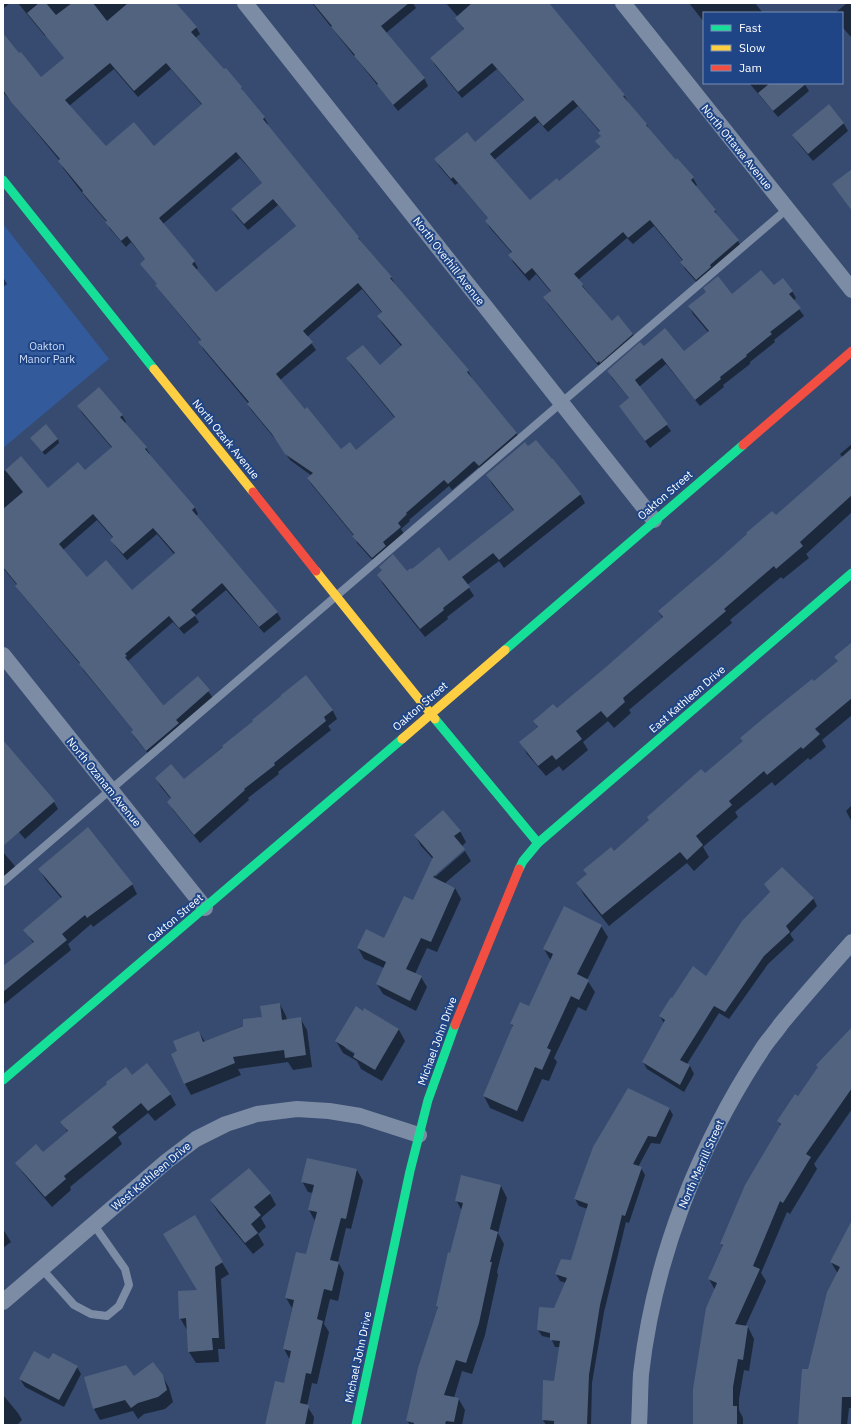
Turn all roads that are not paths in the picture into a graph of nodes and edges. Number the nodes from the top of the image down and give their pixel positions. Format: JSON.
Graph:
{"nodes":[{"id":1,"x":245,"y":3,"type":"edge"},
{"id":2,"x":623,"y":3,"type":"edge"},
{"id":3,"x":3,"y":180,"type":"edge"},
{"id":4,"x":787,"y":209,"type":"junction"},
{"id":5,"x":852,"y":290,"type":"edge"},
{"id":6,"x":852,"y":351,"type":"edge"},
{"id":7,"x":562,"y":403,"type":"junction"},
{"id":8,"x":654,"y":520,"type":"junction"},
{"id":9,"x":852,"y":573,"type":"edge"},
{"id":10,"x":336,"y":596,"type":"junction"},
{"id":11,"x":3,"y":655,"type":"edge"},
{"id":12,"x":430,"y":713,"type":"junction"},
{"id":13,"x":111,"y":790,"type":"junction"},
{"id":14,"x":538,"y":843,"type":"junction"},
{"id":15,"x":3,"y":882,"type":"edge"},
{"id":16,"x":205,"y":908,"type":"junction"},
{"id":17,"x":852,"y":942,"type":"edge"},
{"id":18,"x":3,"y":1080,"type":"edge"},
{"id":19,"x":419,"y":1135,"type":"junction"},
{"id":20,"x":94,"y":1224,"type":"junction"},
{"id":21,"x":42,"y":1269,"type":"junction"},
{"id":22,"x":3,"y":1302,"type":"edge"},
{"id":23,"x":356,"y":1425,"type":"edge"},
{"id":24,"x":639,"y":1425,"type":"edge"}],
"edges":[{"from":1,"to":7,"type":"street","name":"North Overhill Avenue"},
{"from":2,"to":4,"type":"street","name":"North Ottawa Avenue"},
{"from":3,"to":10,"type":"street","name":"North Ozark Avenue"},
{"from":4,"to":5,"type":"street","name":"North Ottawa Avenue"},
{"from":4,"to":7,"type":"lane"},
{"from":6,"to":8,"type":"street","name":"Oakton Street"},
{"from":7,"to":8,"type":"street","name":"North Overhill Avenue"},
{"from":7,"to":10,"type":"lane"},
{"from":8,"to":12,"type":"street","name":"Oakton Street"},
{"from":9,"to":14,"type":"street","name":"East Kathleen Drive"},
{"from":10,"to":12,"type":"street","name":"North Ozark Avenue"},
{"from":10,"to":13,"type":"lane"},
{"from":11,"to":13,"type":"street","name":"North Ozanam Avenue"},
{"from":12,"to":14,"type":"street"},
{"from":12,"to":16,"type":"street","name":"Oakton Street"},
{"from":13,"to":15,"type":"lane"},
{"from":13,"to":16,"type":"street","name":"North Ozanam Avenue"},
{"from":14,"to":19,"type":"street","name":"Michael John Drive"},
{"from":16,"to":18,"type":"street","name":"Oakton Street"},
{"from":17,"to":24,"type":"street","name":"North Merrill Street"},
{"from":19,"to":20,"type":"street","name":"West Kathleen Drive"},
{"from":19,"to":23,"type":"street","name":"Michael John Drive"},
{"from":20,"to":21,"type":"street","name":"West Kathleen Drive"},
{"from":20,"to":21,"type":"lane"},
{"from":21,"to":22,"type":"street","name":"West Kathleen Drive"}]}
